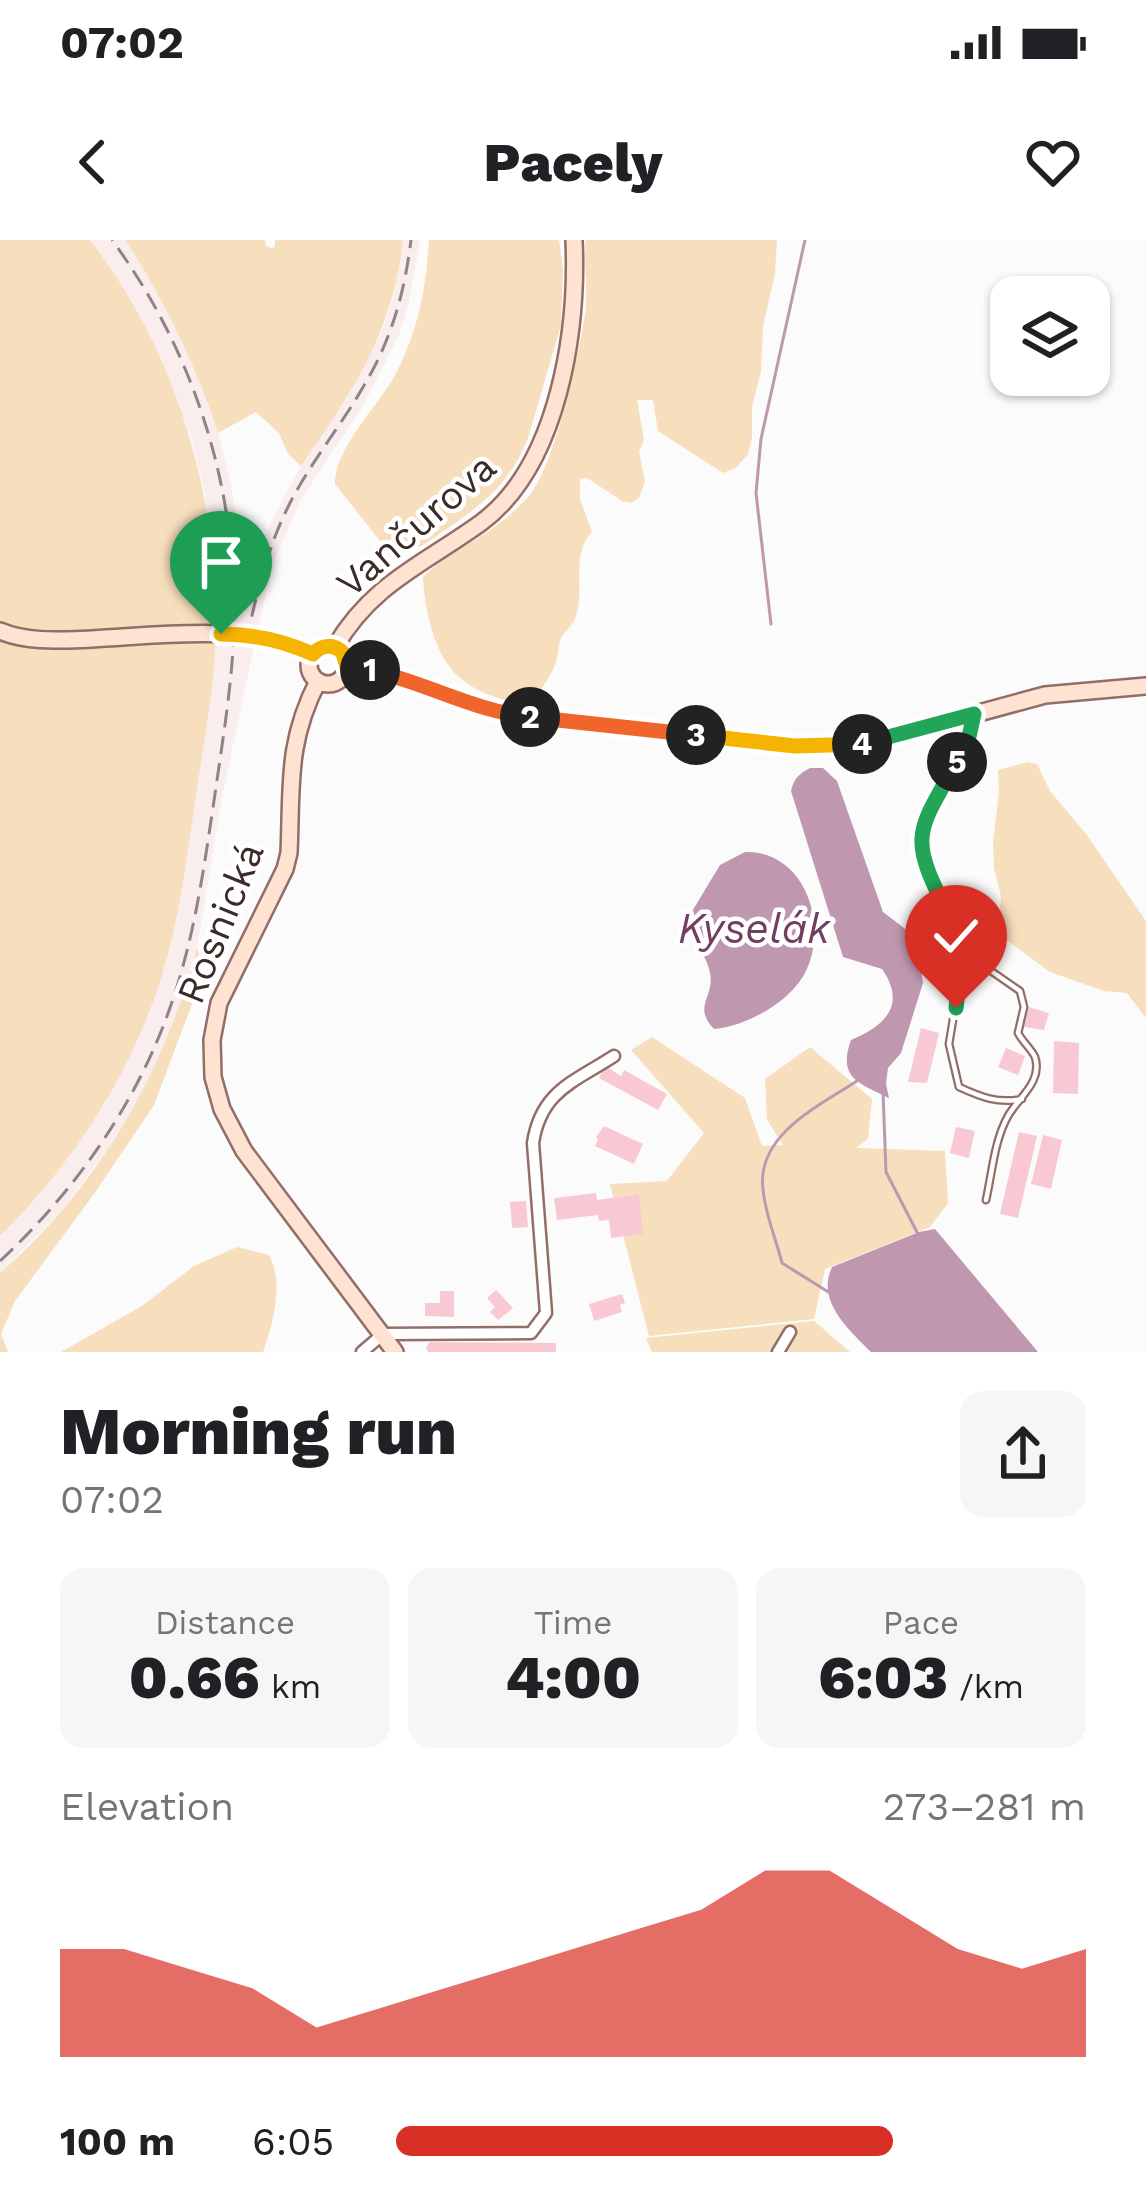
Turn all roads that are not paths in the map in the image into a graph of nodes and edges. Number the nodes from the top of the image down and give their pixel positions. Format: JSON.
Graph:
{"nodes":[{"id":1,"x":574,"y":240,"type":"edge"},
{"id":2,"x":0,"y":632,"type":"edge"},
{"id":3,"x":335,"y":647,"type":"junction"},
{"id":4,"x":313,"y":654,"type":"junction"},
{"id":5,"x":347,"y":667,"type":"junction"},
{"id":6,"x":318,"y":681,"type":"junction"},
{"id":7,"x":1146,"y":686,"type":"edge"},
{"id":8,"x":974,"y":714,"type":"junction"},
{"id":9,"x":964,"y":947,"type":"junction"},
{"id":10,"x":614,"y":1056,"type":"dead end"},
{"id":11,"x":1022,"y":1099,"type":"junction"},
{"id":12,"x":986,"y":1201,"type":"dead end"},
{"id":13,"x":790,"y":1332,"type":"dead end"},
{"id":14,"x":383,"y":1334,"type":"junction"},
{"id":15,"x":362,"y":1352,"type":"edge"},
{"id":16,"x":395,"y":1352,"type":"edge"},
{"id":17,"x":778,"y":1352,"type":"edge"}],
"edges":[{"from":1,"to":3,"type":"street","name":"Vančurova"},
{"from":2,"to":4,"type":"street"},
{"from":3,"to":4,"type":"street"},
{"from":3,"to":5,"type":"street"},
{"from":4,"to":6,"type":"street"},
{"from":5,"to":6,"type":"street"},
{"from":5,"to":8,"type":"street"},
{"from":6,"to":14,"type":"street","name":"Rosnická"},
{"from":7,"to":8,"type":"street"},
{"from":8,"to":9,"type":"lane"},
{"from":9,"to":11,"type":"lane"},
{"from":9,"to":11,"type":"lane"},
{"from":10,"to":14,"type":"street"},
{"from":11,"to":12,"type":"lane"},
{"from":13,"to":17,"type":"street"},
{"from":14,"to":15,"type":"street"},
{"from":14,"to":16,"type":"street","name":"Rosnická"}]}
